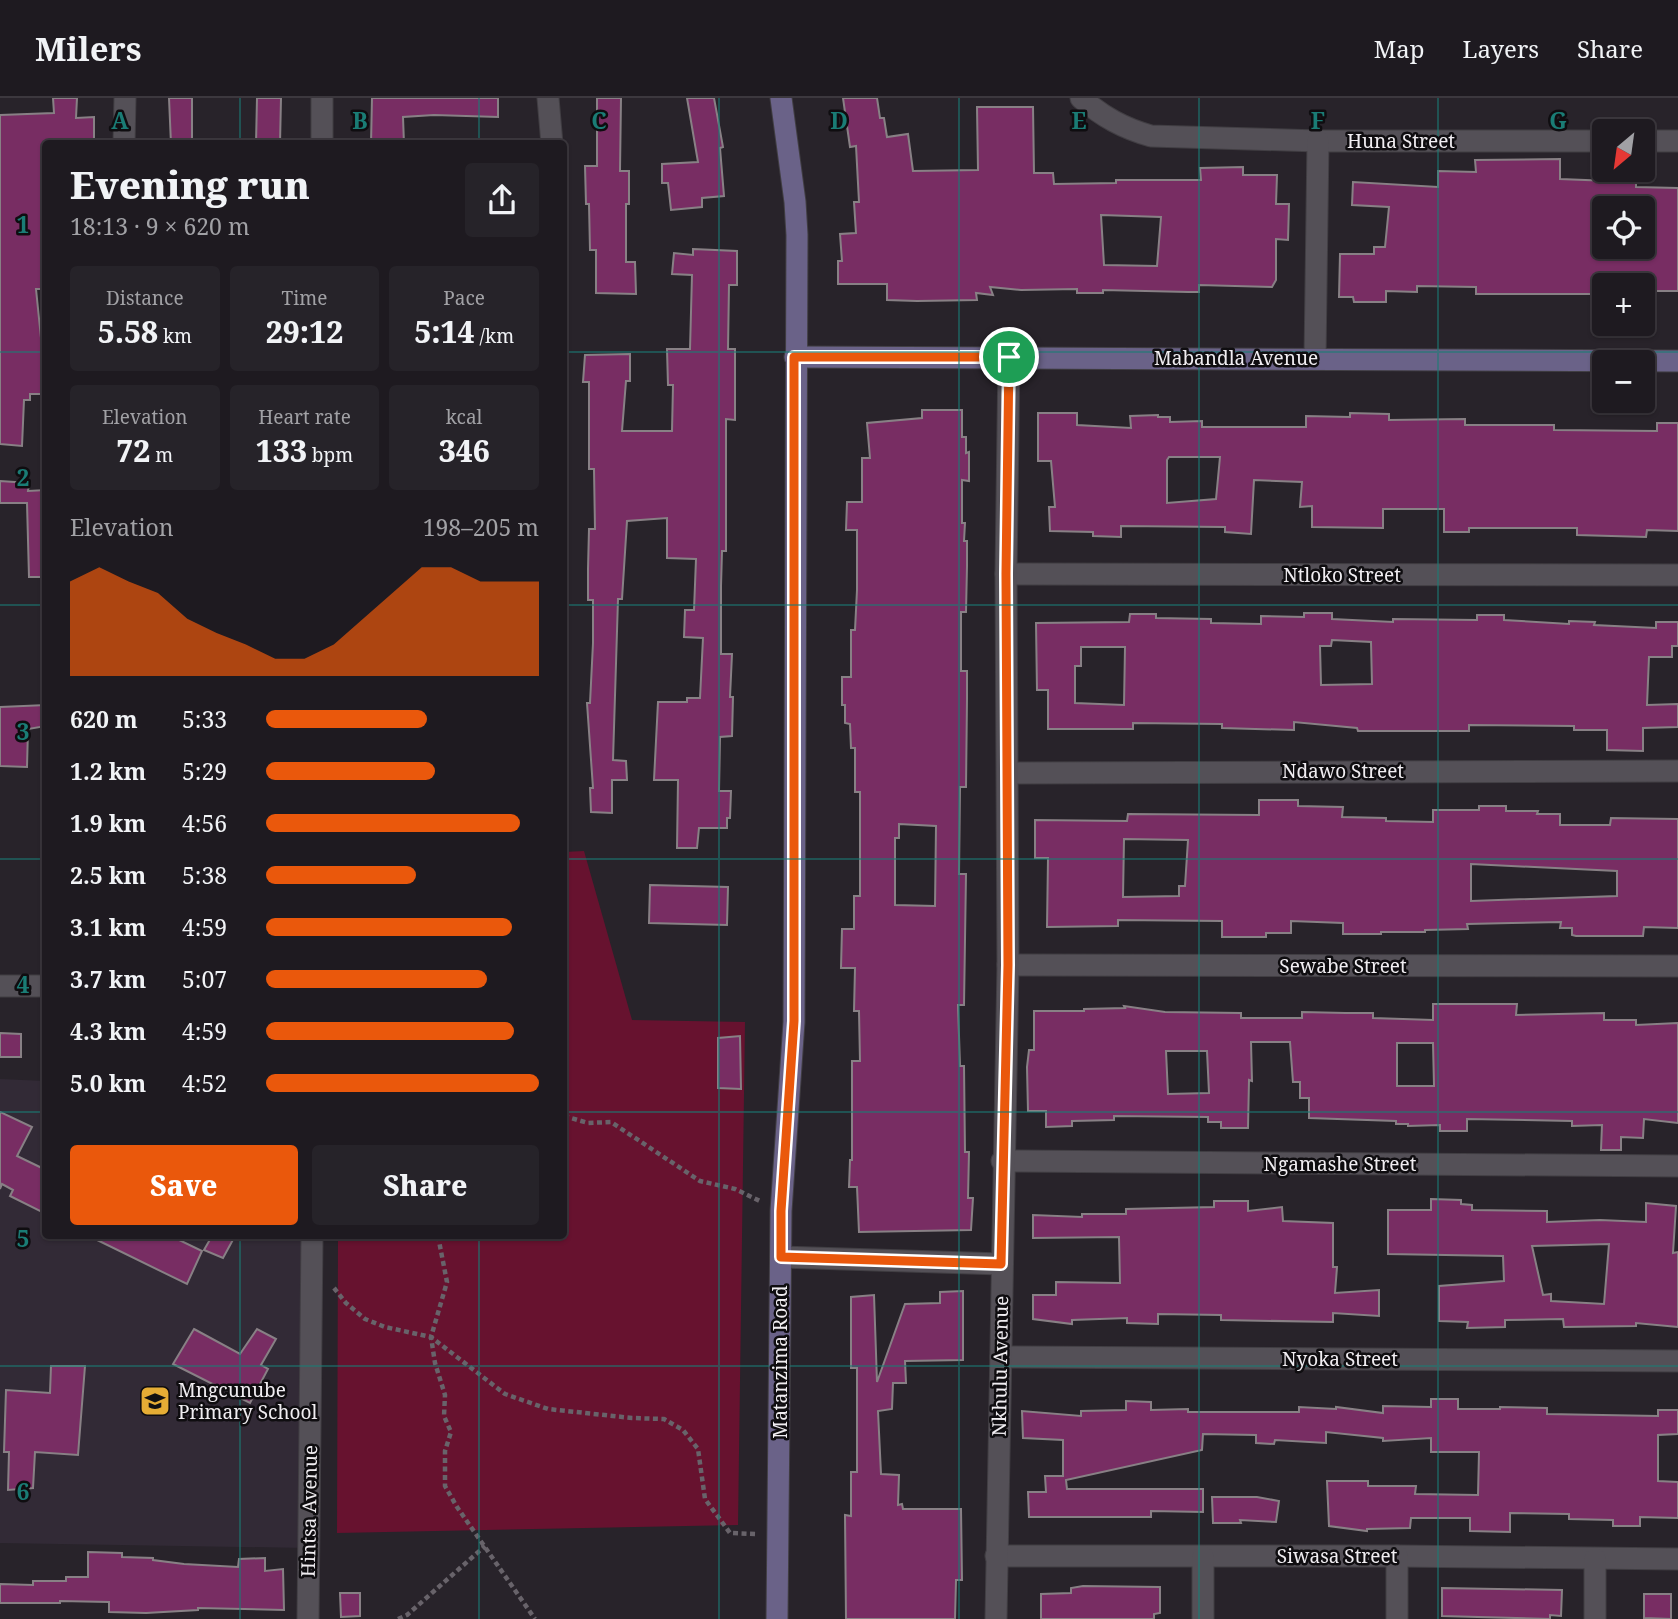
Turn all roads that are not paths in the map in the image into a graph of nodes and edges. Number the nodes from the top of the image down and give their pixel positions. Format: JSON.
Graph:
{"nodes":[{"id":1,"x":125,"y":98,"type":"edge"},
{"id":2,"x":322,"y":98,"type":"edge"},
{"id":3,"x":548,"y":98,"type":"edge"},
{"id":4,"x":780,"y":98,"type":"edge"},
{"id":5,"x":1082,"y":98,"type":"edge"},
{"id":6,"x":124,"y":140,"type":"edge"},
{"id":7,"x":322,"y":140,"type":"edge"},
{"id":8,"x":552,"y":140,"type":"edge"},
{"id":9,"x":1318,"y":141,"type":"junction"},
{"id":10,"x":1592,"y":141,"type":"edge"},
{"id":11,"x":1656,"y":141,"type":"edge"},
{"id":12,"x":1678,"y":141,"type":"edge"},
{"id":13,"x":794,"y":357,"type":"junction"},
{"id":14,"x":1009,"y":357,"type":"junction"},
{"id":15,"x":1315,"y":359,"type":"junction"},
{"id":16,"x":1678,"y":361,"type":"edge"},
{"id":17,"x":1006,"y":574,"type":"junction"},
{"id":18,"x":1678,"y":575,"type":"edge"},
{"id":19,"x":1678,"y":771,"type":"edge"},
{"id":20,"x":1007,"y":773,"type":"junction"},
{"id":21,"x":1008,"y":965,"type":"junction"},
{"id":22,"x":1678,"y":966,"type":"edge"},
{"id":23,"x":0,"y":986,"type":"edge"},
{"id":24,"x":42,"y":986,"type":"edge"},
{"id":25,"x":1002,"y":1161,"type":"junction"},
{"id":26,"x":1678,"y":1166,"type":"edge"},
{"id":27,"x":312,"y":1239,"type":"edge"},
{"id":28,"x":781,"y":1257,"type":"junction"},
{"id":29,"x":1001,"y":1264,"type":"junction"},
{"id":30,"x":1001,"y":1357,"type":"junction"},
{"id":31,"x":1678,"y":1361,"type":"edge"},
{"id":32,"x":996,"y":1556,"type":"junction"},
{"id":33,"x":1397,"y":1556,"type":"junction"},
{"id":34,"x":1203,"y":1557,"type":"junction"},
{"id":35,"x":1595,"y":1559,"type":"junction"},
{"id":36,"x":1678,"y":1559,"type":"edge"},
{"id":37,"x":308,"y":1619,"type":"edge"},
{"id":38,"x":777,"y":1619,"type":"edge"},
{"id":39,"x":996,"y":1619,"type":"edge"},
{"id":40,"x":1203,"y":1619,"type":"edge"},
{"id":41,"x":1397,"y":1619,"type":"edge"},
{"id":42,"x":1595,"y":1619,"type":"edge"}],
"edges":[{"from":1,"to":6,"type":"street"},
{"from":2,"to":7,"type":"street"},
{"from":3,"to":8,"type":"street"},
{"from":4,"to":13,"type":"street","name":"Matanzima Road"},
{"from":5,"to":9,"type":"street","name":"Huna Street"},
{"from":9,"to":10,"type":"street","name":"Huna Street"},
{"from":9,"to":15,"type":"street"},
{"from":11,"to":12,"type":"street"},
{"from":13,"to":14,"type":"street","name":"Mabandla Avenue"},
{"from":13,"to":28,"type":"street","name":"Matanzima Road"},
{"from":14,"to":15,"type":"street","name":"Mabandla Avenue"},
{"from":14,"to":17,"type":"street","name":"Nkhulu Avenue"},
{"from":15,"to":16,"type":"street","name":"Mabandla Avenue"},
{"from":17,"to":18,"type":"street","name":"Ntloko Street"},
{"from":17,"to":20,"type":"street","name":"Nkhulu Avenue"},
{"from":19,"to":20,"type":"street","name":"Ndawo Street"},
{"from":20,"to":21,"type":"street","name":"Nkhulu Avenue"},
{"from":21,"to":22,"type":"street","name":"Sewabe Street"},
{"from":21,"to":25,"type":"street","name":"Nkhulu Avenue"},
{"from":23,"to":24,"type":"street"},
{"from":25,"to":26,"type":"street","name":"Ngamashe Street"},
{"from":25,"to":29,"type":"street","name":"Nkhulu Avenue"},
{"from":27,"to":37,"type":"street","name":"Hintsa Avenue"},
{"from":28,"to":29,"type":"street"},
{"from":28,"to":38,"type":"street","name":"Matanzima Road"},
{"from":29,"to":30,"type":"street","name":"Nkhulu Avenue"},
{"from":30,"to":31,"type":"street","name":"Nyoka Street"},
{"from":30,"to":32,"type":"street","name":"Nkhulu Avenue"},
{"from":32,"to":34,"type":"street","name":"Siwasa Street"},
{"from":32,"to":39,"type":"street","name":"Nkhulu Avenue"},
{"from":33,"to":34,"type":"street","name":"Siwasa Street"},
{"from":33,"to":35,"type":"street","name":"Siwasa Street"},
{"from":33,"to":41,"type":"street"},
{"from":34,"to":40,"type":"street"},
{"from":35,"to":36,"type":"street","name":"Siwasa Street"},
{"from":35,"to":42,"type":"street"}]}
